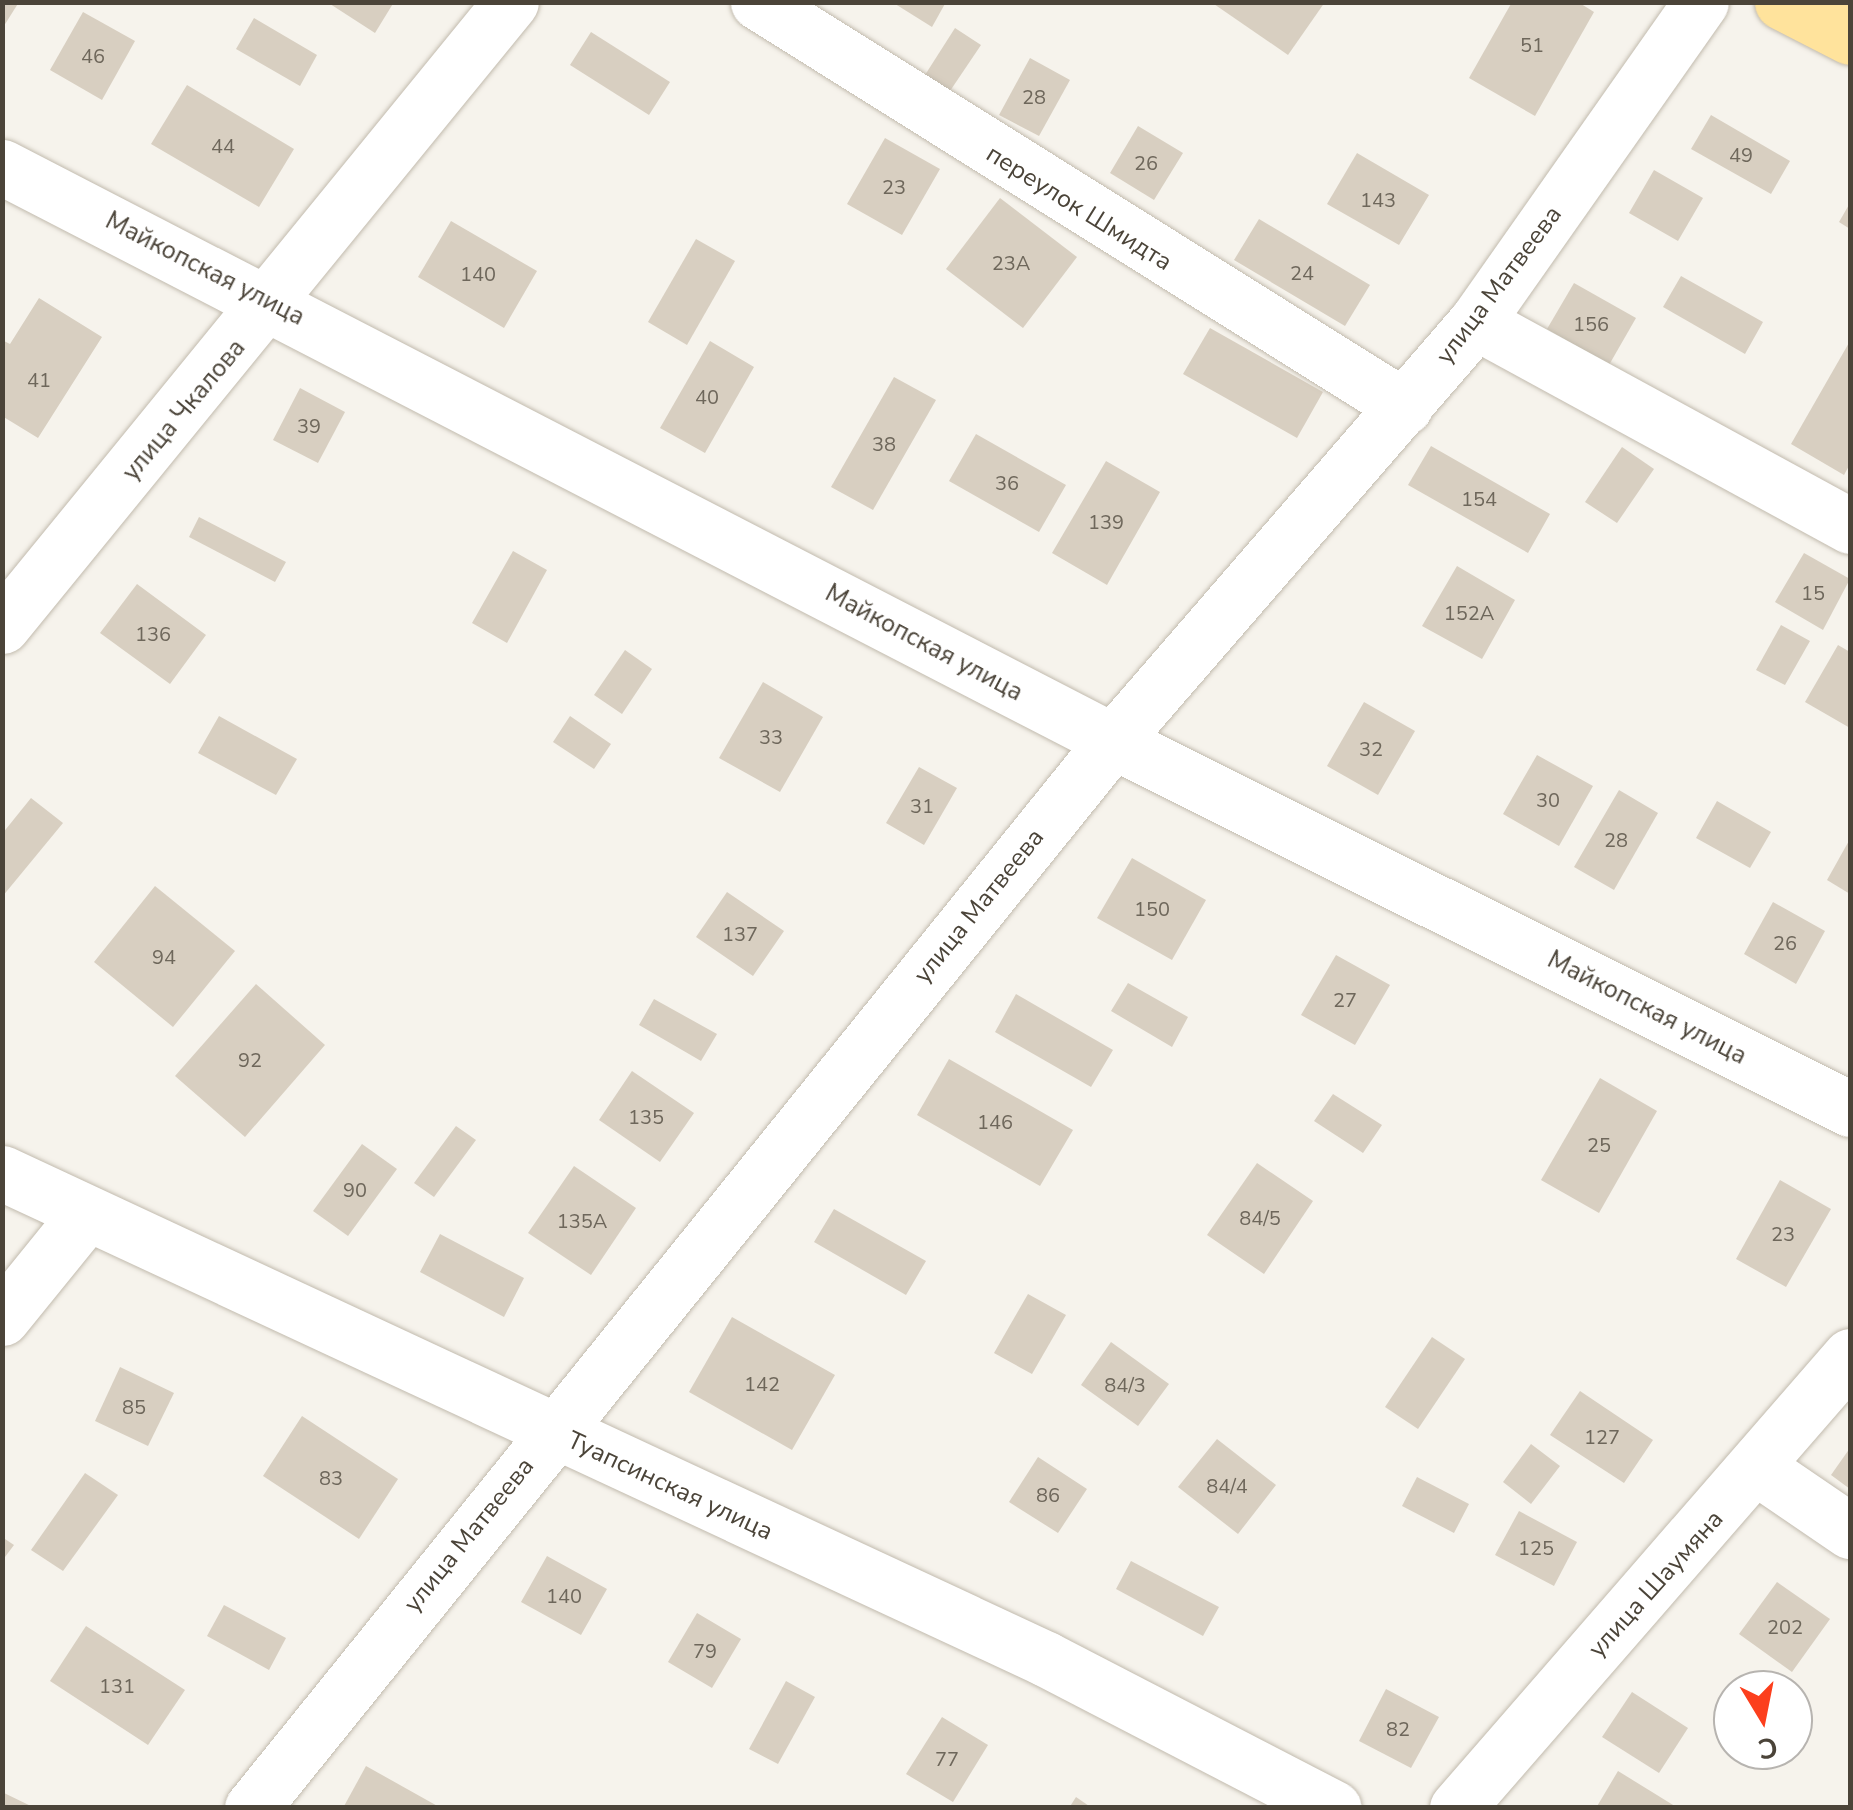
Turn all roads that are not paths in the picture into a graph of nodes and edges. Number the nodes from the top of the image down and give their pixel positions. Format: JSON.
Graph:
{"nodes":[{"id":1,"x":511,"y":2,"type":"edge"},
{"id":2,"x":758,"y":2,"type":"edge"},
{"id":3,"x":1701,"y":2,"type":"edge"},
{"id":4,"x":1782,"y":2,"type":"edge"},
{"id":5,"x":1850,"y":38,"type":"edge"},
{"id":6,"x":2,"y":166,"type":"edge"},
{"id":7,"x":274,"y":304,"type":"junction"},
{"id":8,"x":1476,"y":322,"type":"junction"},
{"id":9,"x":1404,"y":407,"type":"junction"},
{"id":10,"x":1850,"y":526,"type":"edge"},
{"id":11,"x":2,"y":626,"type":"edge"},
{"id":12,"x":1113,"y":741,"type":"junction"},
{"id":13,"x":1850,"y":1109,"type":"edge"},
{"id":14,"x":2,"y":1173,"type":"edge"},
{"id":15,"x":86,"y":1212,"type":"junction"},
{"id":16,"x":2,"y":1318,"type":"edge"},
{"id":17,"x":1850,"y":1356,"type":"edge"},
{"id":18,"x":551,"y":1432,"type":"junction"},
{"id":19,"x":1759,"y":1469,"type":"junction"},
{"id":20,"x":1850,"y":1530,"type":"edge"},
{"id":21,"x":252,"y":1807,"type":"edge"},
{"id":22,"x":1334,"y":1808,"type":"edge"},
{"id":23,"x":1457,"y":1808,"type":"edge"}],
"edges":[{"from":1,"to":7,"type":"street","name":"улица Чкалова"},
{"from":2,"to":9,"type":"street","name":"переулок Шмидта"},
{"from":3,"to":8,"type":"street","name":"улица Матвеева"},
{"from":4,"to":5,"type":"main road"},
{"from":6,"to":7,"type":"street","name":"Майкопская улица"},
{"from":7,"to":11,"type":"street","name":"улица Чкалова"},
{"from":7,"to":12,"type":"street","name":"Майкопская улица"},
{"from":8,"to":9,"type":"street","name":"улица Матвеева"},
{"from":8,"to":10,"type":"street"},
{"from":9,"to":12,"type":"street","name":"улица Матвеева"},
{"from":12,"to":13,"type":"street","name":"Майкопская улица"},
{"from":12,"to":18,"type":"street","name":"улица Матвеева"},
{"from":14,"to":15,"type":"street","name":"Туапсинская улица"},
{"from":15,"to":16,"type":"street"},
{"from":15,"to":18,"type":"street","name":"Туапсинская улица"},
{"from":17,"to":19,"type":"street","name":"улица Шаумяна"},
{"from":18,"to":21,"type":"street","name":"улица Матвеева"},
{"from":18,"to":22,"type":"street","name":"Туапсинская улица"},
{"from":19,"to":20,"type":"street"},
{"from":19,"to":23,"type":"street","name":"улица Шаумяна"}]}
